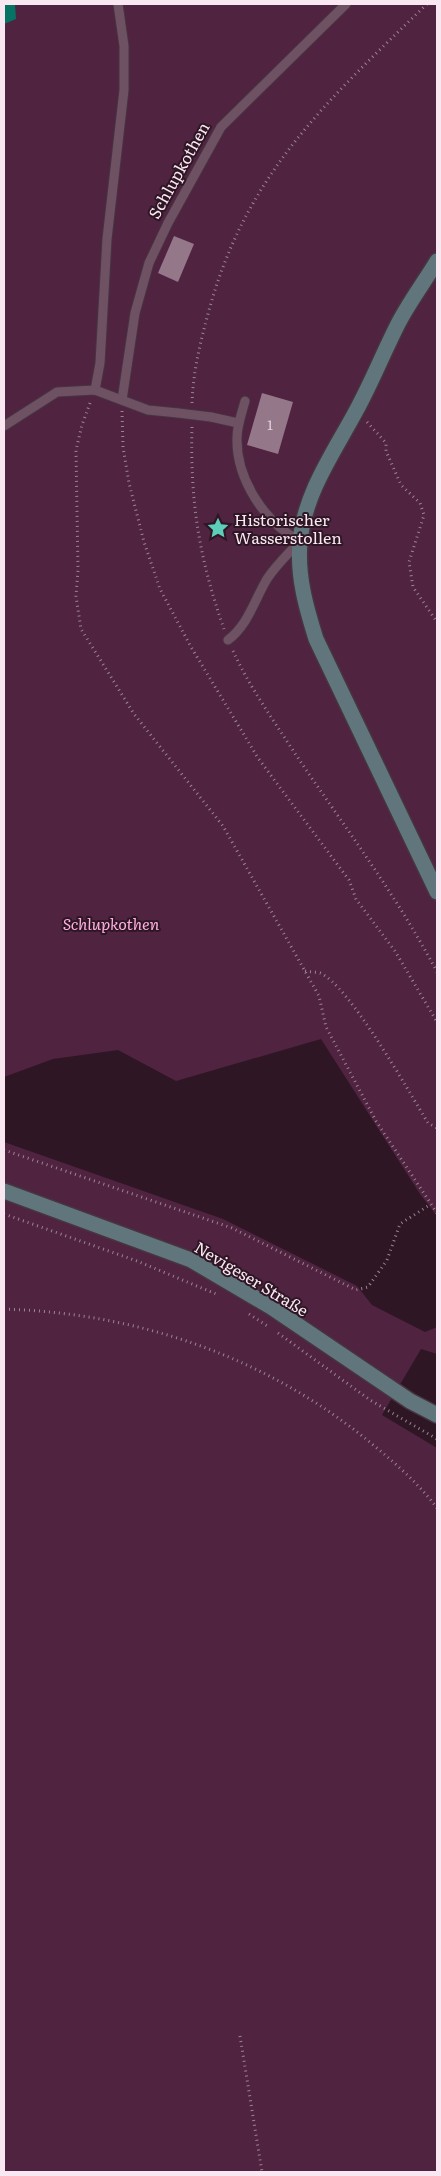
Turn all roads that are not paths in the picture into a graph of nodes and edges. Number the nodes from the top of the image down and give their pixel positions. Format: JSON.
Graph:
{"nodes":[{"id":1,"x":118,"y":4,"type":"edge"},
{"id":2,"x":346,"y":4,"type":"edge"},
{"id":3,"x":437,"y":260,"type":"edge"},
{"id":4,"x":95,"y":390,"type":"junction"},
{"id":5,"x":122,"y":400,"type":"junction"},
{"id":6,"x":245,"y":401,"type":"dead end"},
{"id":7,"x":238,"y":423,"type":"junction"},
{"id":8,"x":4,"y":426,"type":"edge"},
{"id":9,"x":300,"y":541,"type":"junction"},
{"id":10,"x":228,"y":640,"type":"road end"},
{"id":11,"x":437,"y":892,"type":"edge"},
{"id":12,"x":4,"y":1192,"type":"edge"},
{"id":13,"x":437,"y":1415,"type":"edge"}],
"edges":[{"from":1,"to":4,"type":"lane"},
{"from":2,"to":5,"type":"lane","name":"Schlupkothen"},
{"from":3,"to":9,"type":"main road"},
{"from":4,"to":5,"type":"lane"},
{"from":4,"to":8,"type":"lane"},
{"from":5,"to":7,"type":"lane","bridge":true},
{"from":6,"to":7,"type":"lane"},
{"from":7,"to":9,"type":"lane"},
{"from":9,"to":10,"type":"lane"},
{"from":9,"to":11,"type":"main road"},
{"from":12,"to":13,"type":"main road","name":"Nevigeser Straße"}]}
